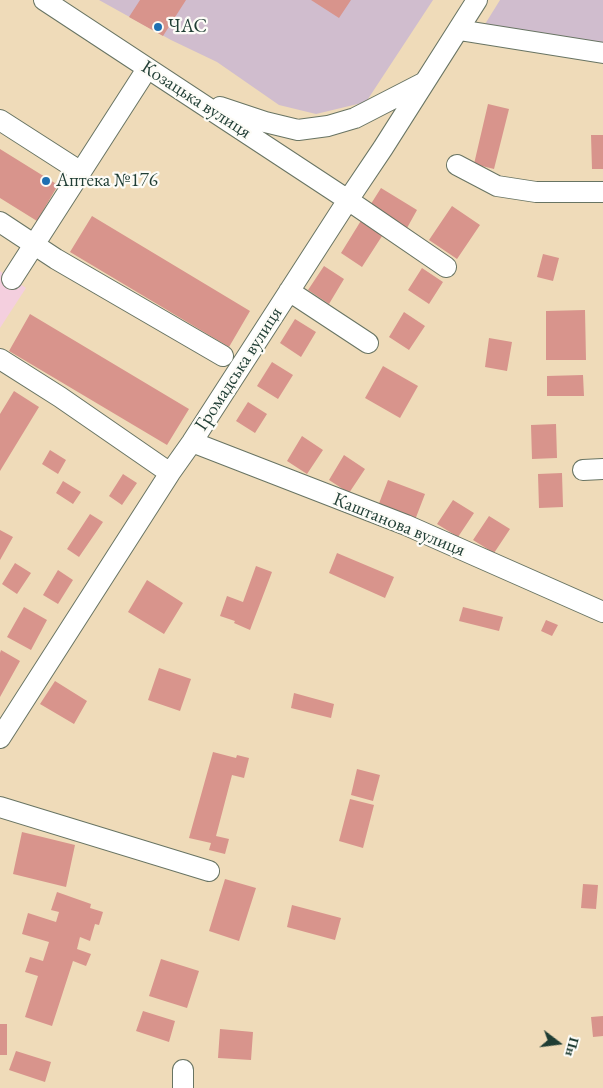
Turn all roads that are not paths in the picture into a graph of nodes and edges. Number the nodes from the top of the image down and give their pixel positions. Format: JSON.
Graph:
{"nodes":[{"id":1,"x":44,"y":0,"type":"edge"},
{"id":2,"x":477,"y":0,"type":"edge"},
{"id":3,"x":459,"y":30,"type":"junction"},
{"id":4,"x":603,"y":53,"type":"edge"},
{"id":5,"x":147,"y":69,"type":"junction"},
{"id":6,"x":427,"y":81,"type":"junction"},
{"id":7,"x":192,"y":97,"type":"junction"},
{"id":8,"x":0,"y":120,"type":"edge"},
{"id":9,"x":457,"y":165,"type":"dead end"},
{"id":10,"x":81,"y":172,"type":"junction"},
{"id":11,"x":603,"y":192,"type":"edge"},
{"id":12,"x":348,"y":200,"type":"junction"},
{"id":13,"x":0,"y":222,"type":"edge"},
{"id":14,"x":34,"y":244,"type":"junction"},
{"id":15,"x":446,"y":267,"type":"dead end"},
{"id":16,"x":12,"y":279,"type":"dead end"},
{"id":17,"x":289,"y":290,"type":"junction"},
{"id":18,"x":368,"y":343,"type":"dead end"},
{"id":19,"x":223,"y":356,"type":"dead end"},
{"id":20,"x":0,"y":359,"type":"edge"},
{"id":21,"x":192,"y":442,"type":"junction"},
{"id":22,"x":170,"y":473,"type":"junction"},
{"id":23,"x":603,"y":612,"type":"edge"},
{"id":24,"x":0,"y":738,"type":"edge"},
{"id":25,"x":0,"y":807,"type":"edge"},
{"id":26,"x":209,"y":871,"type":"dead end"}],
"edges":[{"from":1,"to":5,"type":"street","name":"Козацька вулиця"},
{"from":2,"to":3,"type":"street","name":"Громадська вулиця"},
{"from":3,"to":4,"type":"street"},
{"from":3,"to":6,"type":"street","name":"Громадська вулиця"},
{"from":5,"to":7,"type":"street","name":"Козацька вулиця"},
{"from":5,"to":10,"type":"street"},
{"from":6,"to":7,"type":"street"},
{"from":6,"to":12,"type":"street","name":"Громадська вулиця"},
{"from":7,"to":12,"type":"street","name":"Козацька вулиця"},
{"from":8,"to":10,"type":"street"},
{"from":9,"to":11,"type":"street"},
{"from":10,"to":14,"type":"street"},
{"from":12,"to":15,"type":"street","name":"Козацька вулиця"},
{"from":12,"to":17,"type":"street","name":"Громадська вулиця"},
{"from":13,"to":14,"type":"street"},
{"from":14,"to":16,"type":"street"},
{"from":14,"to":19,"type":"street"},
{"from":17,"to":18,"type":"street"},
{"from":17,"to":21,"type":"street","name":"Громадська вулиця"},
{"from":20,"to":22,"type":"street"},
{"from":21,"to":22,"type":"street","name":"Громадська вулиця"},
{"from":21,"to":23,"type":"street","name":"Каштанова вулиця"},
{"from":22,"to":24,"type":"street","name":"Громадська вулиця"},
{"from":25,"to":26,"type":"street"}]}
